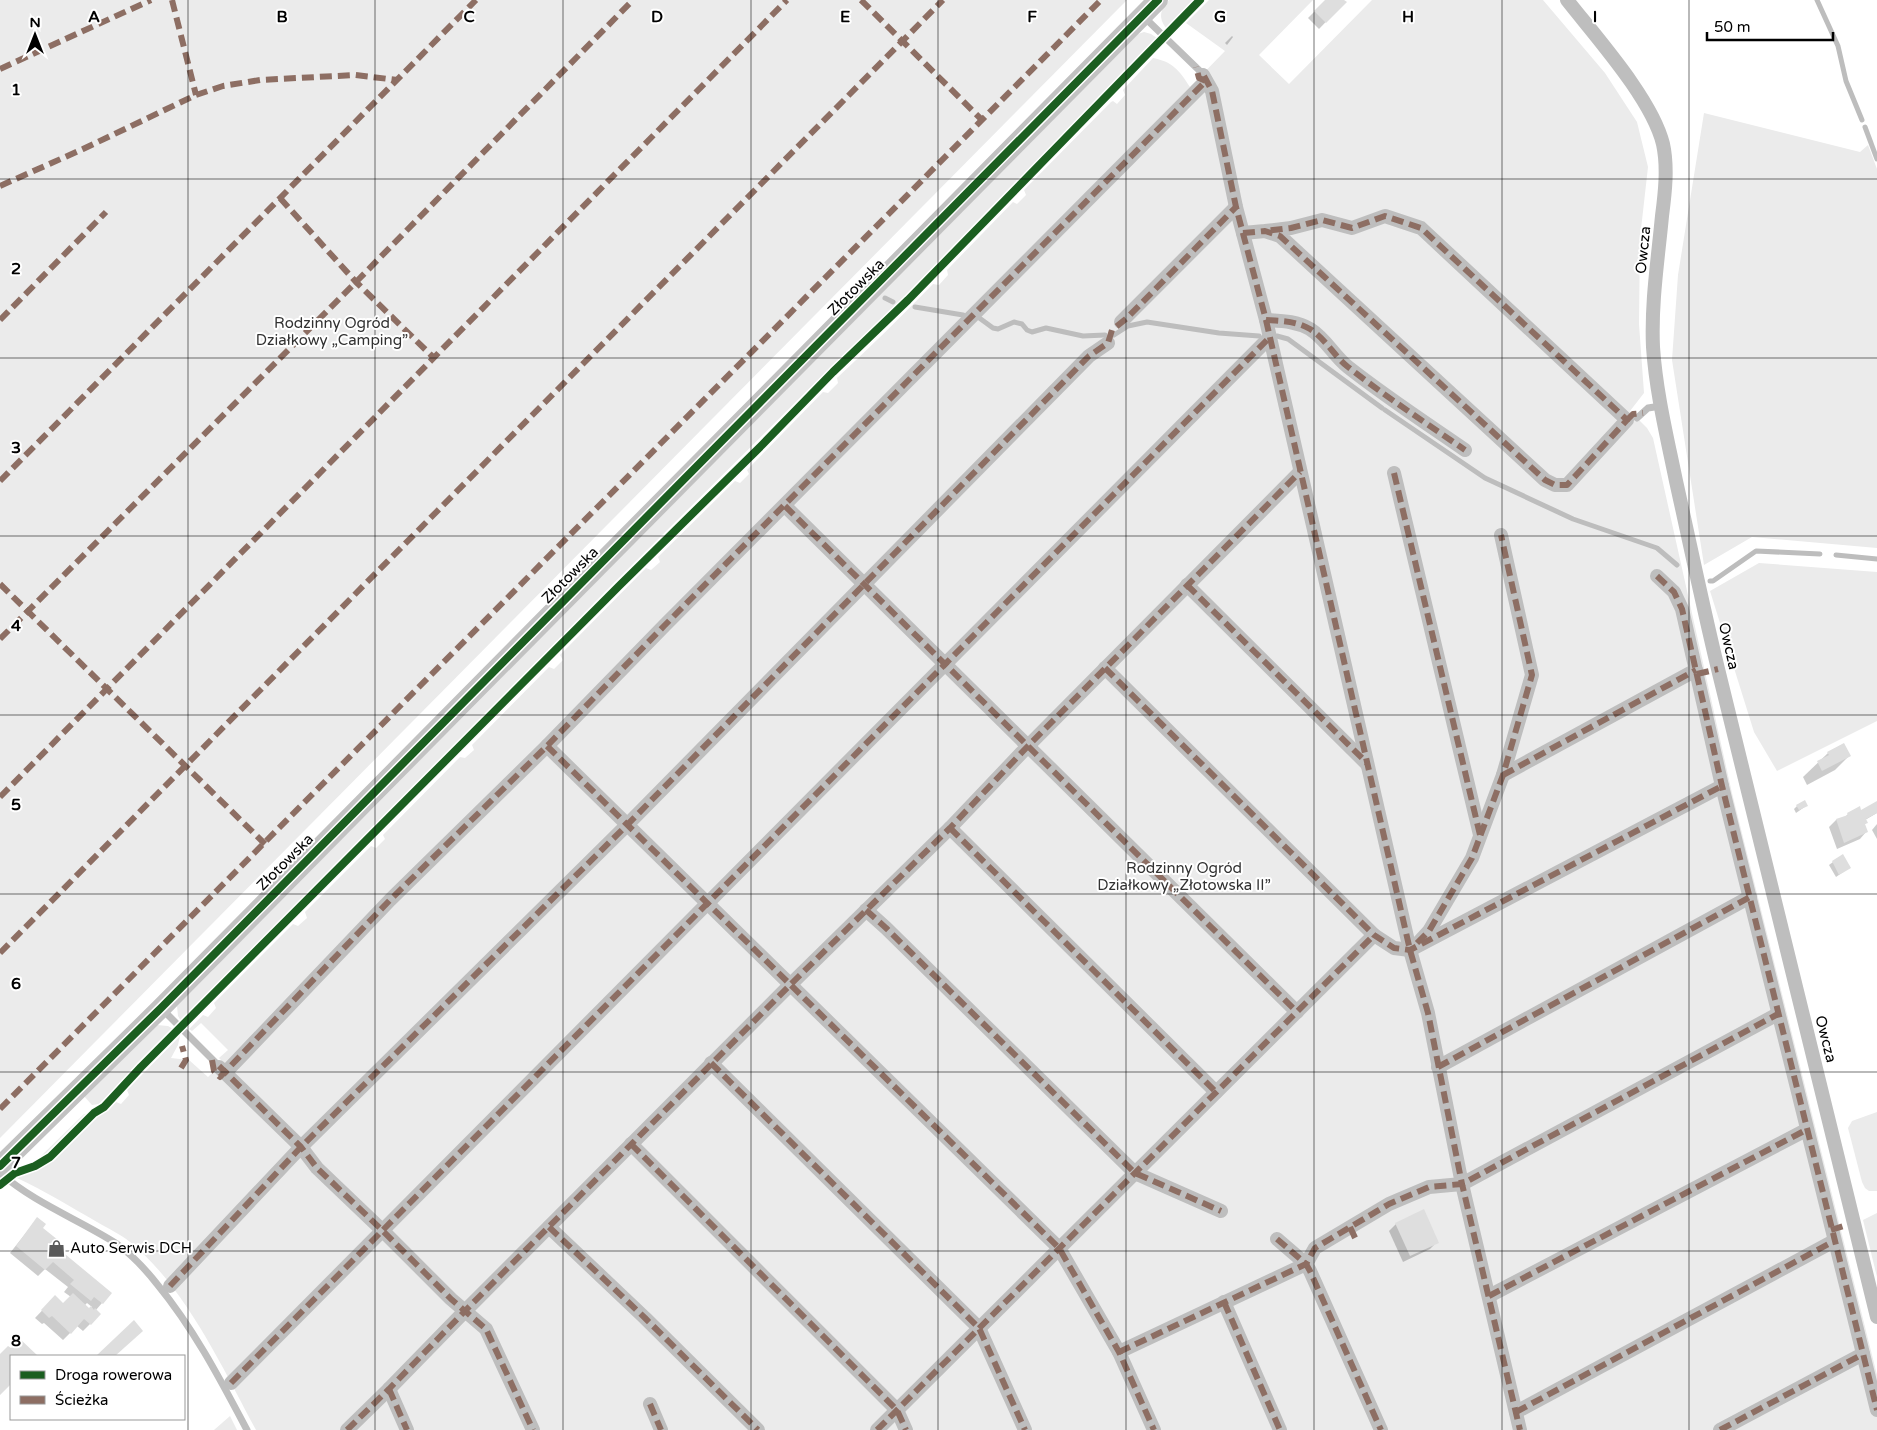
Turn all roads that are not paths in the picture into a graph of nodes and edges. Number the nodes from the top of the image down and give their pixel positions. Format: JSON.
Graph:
{"nodes":[{"id":1,"x":1158,"y":0,"type":"edge"},
{"id":2,"x":1567,"y":0,"type":"edge"},
{"id":3,"x":1143,"y":16,"type":"junction"},
{"id":4,"x":1205,"y":77,"type":"junction"},
{"id":5,"x":1236,"y":207,"type":"junction"},
{"id":6,"x":1265,"y":231,"type":"junction"},
{"id":7,"x":1243,"y":233,"type":"junction"},
{"id":8,"x":1266,"y":320,"type":"junction"},
{"id":9,"x":1121,"y":322,"type":"dead end"},
{"id":10,"x":1269,"y":338,"type":"junction"},
{"id":11,"x":1108,"y":343,"type":"dead end"},
{"id":12,"x":1661,"y":406,"type":"junction"},
{"id":13,"x":1632,"y":419,"type":"junction"},
{"id":14,"x":1465,"y":450,"type":"dead end"},
{"id":15,"x":1300,"y":472,"type":"junction"},
{"id":16,"x":1394,"y":472,"type":"dead end"},
{"id":17,"x":784,"y":506,"type":"junction"},
{"id":18,"x":1501,"y":535,"type":"dead end"},
{"id":19,"x":1657,"y":576,"type":"dead end"},
{"id":20,"x":863,"y":585,"type":"junction"},
{"id":21,"x":1187,"y":585,"type":"junction"},
{"id":22,"x":944,"y":665,"type":"junction"},
{"id":23,"x":1106,"y":668,"type":"junction"},
{"id":24,"x":1696,"y":670,"type":"junction"},
{"id":25,"x":547,"y":746,"type":"junction"},
{"id":26,"x":1028,"y":746,"type":"junction"},
{"id":27,"x":1367,"y":764,"type":"junction"},
{"id":28,"x":1503,"y":776,"type":"junction"},
{"id":29,"x":1722,"y":786,"type":"junction"},
{"id":30,"x":628,"y":824,"type":"junction"},
{"id":31,"x":950,"y":828,"type":"junction"},
{"id":32,"x":1480,"y":835,"type":"junction"},
{"id":33,"x":1750,"y":897,"type":"junction"},
{"id":34,"x":708,"y":902,"type":"junction"},
{"id":35,"x":866,"y":910,"type":"junction"},
{"id":36,"x":1374,"y":935,"type":"junction"},
{"id":37,"x":1410,"y":950,"type":"junction"},
{"id":38,"x":790,"y":984,"type":"junction"},
{"id":39,"x":161,"y":1008,"type":"junction"},
{"id":40,"x":1296,"y":1012,"type":"junction"},
{"id":41,"x":1778,"y":1014,"type":"junction"},
{"id":42,"x":711,"y":1063,"type":"junction"},
{"id":43,"x":1438,"y":1067,"type":"junction"},
{"id":44,"x":222,"y":1070,"type":"junction"},
{"id":45,"x":1216,"y":1092,"type":"junction"},
{"id":46,"x":1806,"y":1130,"type":"junction"},
{"id":47,"x":631,"y":1144,"type":"junction"},
{"id":48,"x":301,"y":1147,"type":"junction"},
{"id":49,"x":0,"y":1166,"type":"edge"},
{"id":50,"x":0,"y":1173,"type":"edge"},
{"id":51,"x":1135,"y":1173,"type":"junction"},
{"id":52,"x":1462,"y":1184,"type":"junction"},
{"id":53,"x":1221,"y":1211,"type":"dead end"},
{"id":54,"x":549,"y":1227,"type":"junction"},
{"id":55,"x":383,"y":1231,"type":"junction"},
{"id":56,"x":1277,"y":1239,"type":"dead end"},
{"id":57,"x":1834,"y":1241,"type":"junction"},
{"id":58,"x":1059,"y":1248,"type":"junction"},
{"id":59,"x":1306,"y":1264,"type":"junction"},
{"id":60,"x":170,"y":1286,"type":"dead end"},
{"id":61,"x":1489,"y":1296,"type":"junction"},
{"id":62,"x":1224,"y":1302,"type":"junction"},
{"id":63,"x":465,"y":1311,"type":"junction"},
{"id":64,"x":1877,"y":1317,"type":"edge"},
{"id":65,"x":979,"y":1328,"type":"junction"},
{"id":66,"x":1119,"y":1352,"type":"junction"},
{"id":67,"x":1863,"y":1354,"type":"junction"},
{"id":68,"x":232,"y":1383,"type":"dead end"},
{"id":69,"x":389,"y":1389,"type":"junction"},
{"id":70,"x":650,"y":1404,"type":"dead end"},
{"id":71,"x":897,"y":1410,"type":"junction"},
{"id":72,"x":1877,"y":1410,"type":"edge"},
{"id":73,"x":1516,"y":1412,"type":"junction"},
{"id":74,"x":247,"y":1430,"type":"edge"},
{"id":75,"x":347,"y":1430,"type":"edge"},
{"id":76,"x":408,"y":1430,"type":"edge"},
{"id":77,"x":532,"y":1430,"type":"edge"},
{"id":78,"x":662,"y":1430,"type":"edge"},
{"id":79,"x":758,"y":1430,"type":"edge"},
{"id":80,"x":877,"y":1430,"type":"edge"},
{"id":81,"x":906,"y":1430,"type":"edge"},
{"id":82,"x":1025,"y":1430,"type":"edge"},
{"id":83,"x":1154,"y":1430,"type":"edge"},
{"id":84,"x":1280,"y":1430,"type":"edge"},
{"id":85,"x":1381,"y":1430,"type":"edge"},
{"id":86,"x":1520,"y":1430,"type":"edge"},
{"id":87,"x":1720,"y":1430,"type":"edge"}],
"edges":[{"from":1,"to":3,"type":"street","name":"Złotowska"},
{"from":2,"to":12,"type":"street","name":"Owcza"},
{"from":3,"to":4,"type":"lane"},
{"from":3,"to":39,"type":"street","name":"Złotowska"},
{"from":4,"to":5,"type":"street"},
{"from":4,"to":17,"type":"street"},
{"from":5,"to":7,"type":"street"},
{"from":5,"to":9,"type":"street"},
{"from":6,"to":7,"type":"street"},
{"from":6,"to":13,"type":"street"},
{"from":6,"to":13,"type":"street"},
{"from":7,"to":8,"type":"street"},
{"from":8,"to":10,"type":"street"},
{"from":8,"to":14,"type":"street"},
{"from":10,"to":15,"type":"street"},
{"from":10,"to":22,"type":"street"},
{"from":11,"to":20,"type":"street"},
{"from":12,"to":13,"type":"lane"},
{"from":12,"to":64,"type":"street","name":"Owcza"},
{"from":15,"to":21,"type":"street"},
{"from":15,"to":27,"type":"street"},
{"from":16,"to":32,"type":"street"},
{"from":17,"to":20,"type":"street"},
{"from":17,"to":25,"type":"street"},
{"from":18,"to":28,"type":"street"},
{"from":19,"to":24,"type":"street"},
{"from":20,"to":22,"type":"street"},
{"from":20,"to":30,"type":"street"},
{"from":21,"to":23,"type":"street"},
{"from":21,"to":27,"type":"street"},
{"from":22,"to":26,"type":"street"},
{"from":22,"to":34,"type":"street"},
{"from":23,"to":26,"type":"street"},
{"from":23,"to":36,"type":"street"},
{"from":24,"to":28,"type":"street"},
{"from":24,"to":29,"type":"street"},
{"from":25,"to":30,"type":"street"},
{"from":25,"to":44,"type":"street"},
{"from":26,"to":31,"type":"street"},
{"from":26,"to":40,"type":"street"},
{"from":27,"to":37,"type":"street"},
{"from":28,"to":32,"type":"street"},
{"from":29,"to":33,"type":"street"},
{"from":29,"to":37,"type":"street"},
{"from":30,"to":34,"type":"street"},
{"from":30,"to":48,"type":"street"},
{"from":31,"to":35,"type":"street"},
{"from":31,"to":45,"type":"street"},
{"from":32,"to":37,"type":"street"},
{"from":33,"to":41,"type":"street"},
{"from":33,"to":43,"type":"street"},
{"from":34,"to":38,"type":"street"},
{"from":34,"to":55,"type":"street"},
{"from":35,"to":38,"type":"street"},
{"from":35,"to":51,"type":"street"},
{"from":36,"to":37,"type":"street"},
{"from":36,"to":40,"type":"street"},
{"from":37,"to":43,"type":"street"},
{"from":38,"to":42,"type":"street"},
{"from":38,"to":58,"type":"street"},
{"from":39,"to":44,"type":"lane"},
{"from":39,"to":49,"type":"street","name":"Złotowska"},
{"from":40,"to":45,"type":"street"},
{"from":41,"to":46,"type":"street"},
{"from":41,"to":52,"type":"street"},
{"from":42,"to":47,"type":"street"},
{"from":42,"to":65,"type":"street"},
{"from":43,"to":52,"type":"street"},
{"from":44,"to":48,"type":"street"},
{"from":45,"to":51,"type":"street"},
{"from":46,"to":57,"type":"street"},
{"from":46,"to":61,"type":"street"},
{"from":47,"to":54,"type":"street"},
{"from":47,"to":71,"type":"street"},
{"from":48,"to":55,"type":"street"},
{"from":48,"to":60,"type":"street"},
{"from":50,"to":74,"type":"lane"},
{"from":51,"to":53,"type":"street"},
{"from":51,"to":58,"type":"street"},
{"from":52,"to":59,"type":"street"},
{"from":52,"to":61,"type":"street"},
{"from":54,"to":63,"type":"street"},
{"from":54,"to":79,"type":"street"},
{"from":55,"to":63,"type":"street"},
{"from":55,"to":68,"type":"street"},
{"from":56,"to":59,"type":"street"},
{"from":57,"to":67,"type":"street"},
{"from":57,"to":73,"type":"street"},
{"from":58,"to":65,"type":"street"},
{"from":58,"to":66,"type":"street"},
{"from":59,"to":62,"type":"street"},
{"from":59,"to":85,"type":"street"},
{"from":61,"to":73,"type":"street"},
{"from":62,"to":66,"type":"street"},
{"from":62,"to":84,"type":"street"},
{"from":63,"to":69,"type":"street"},
{"from":63,"to":77,"type":"street"},
{"from":65,"to":71,"type":"street"},
{"from":65,"to":82,"type":"street"},
{"from":66,"to":83,"type":"street"},
{"from":67,"to":72,"type":"street"},
{"from":67,"to":87,"type":"street"},
{"from":69,"to":75,"type":"street"},
{"from":69,"to":76,"type":"street"},
{"from":70,"to":78,"type":"street"},
{"from":71,"to":80,"type":"street"},
{"from":71,"to":81,"type":"street"},
{"from":73,"to":86,"type":"street"}]}
